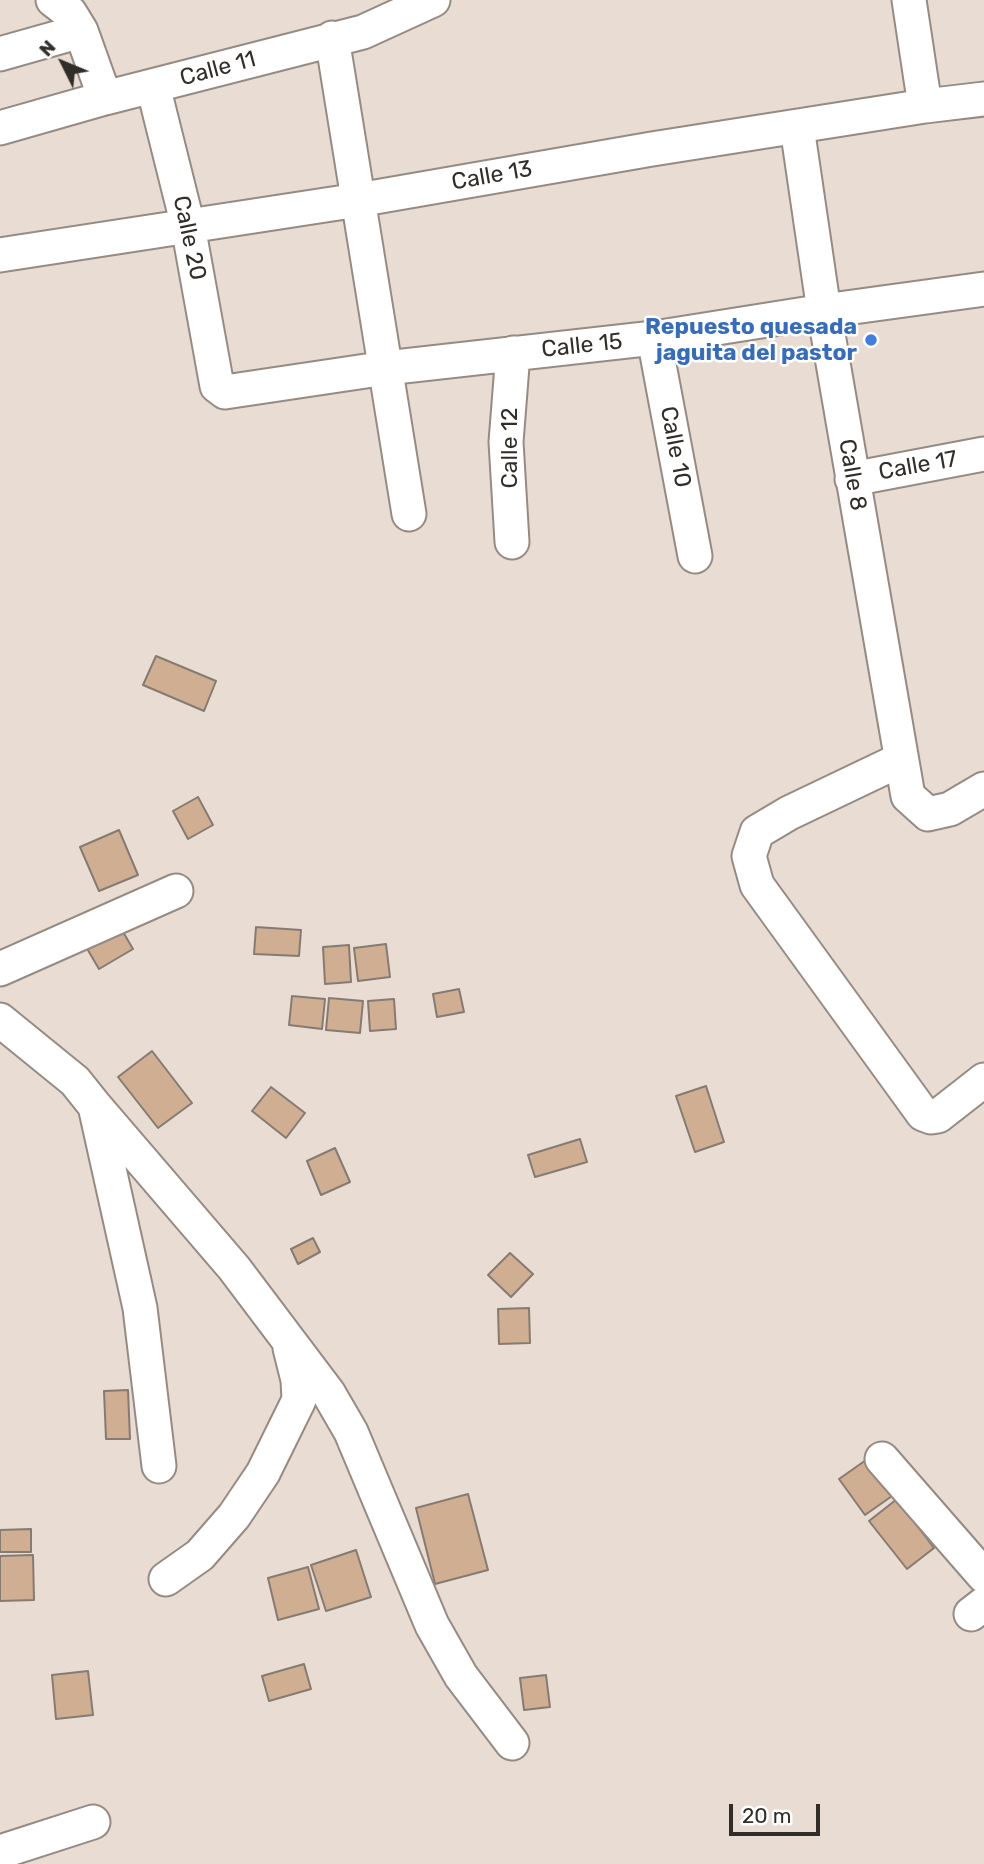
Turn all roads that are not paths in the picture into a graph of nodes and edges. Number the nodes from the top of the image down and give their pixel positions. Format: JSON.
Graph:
{"nodes":[{"id":1,"x":52,"y":0,"type":"edge"},
{"id":2,"x":432,"y":0,"type":"edge"},
{"id":3,"x":909,"y":0,"type":"edge"},
{"id":4,"x":81,"y":31,"type":"junction"},
{"id":5,"x":332,"y":38,"type":"junction"},
{"id":6,"x":0,"y":54,"type":"edge"},
{"id":7,"x":153,"y":86,"type":"junction"},
{"id":8,"x":105,"y":98,"type":"junction"},
{"id":9,"x":984,"y":99,"type":"edge"},
{"id":10,"x":925,"y":106,"type":"junction"},
{"id":11,"x":797,"y":127,"type":"junction"},
{"id":12,"x":0,"y":128,"type":"edge"},
{"id":13,"x":358,"y":200,"type":"junction"},
{"id":14,"x":188,"y":226,"type":"junction"},
{"id":15,"x":0,"y":255,"type":"edge"},
{"id":16,"x":984,"y":289,"type":"edge"},
{"id":17,"x":824,"y":311,"type":"junction"},
{"id":18,"x":654,"y":338,"type":"junction"},
{"id":19,"x":513,"y":354,"type":"junction"},
{"id":20,"x":386,"y":368,"type":"junction"},
{"id":21,"x":220,"y":390,"type":"joint"},
{"id":22,"x":984,"y":454,"type":"edge"},
{"id":23,"x":852,"y":479,"type":"junction"},
{"id":24,"x":409,"y":514,"type":"dead end"},
{"id":25,"x":512,"y":542,"type":"dead end"},
{"id":26,"x":695,"y":555,"type":"dead end"},
{"id":27,"x":900,"y":760,"type":"junction"},
{"id":28,"x":984,"y":789,"type":"edge"},
{"id":29,"x":176,"y":891,"type":"dead end"},
{"id":30,"x":0,"y":969,"type":"edge"},
{"id":31,"x":0,"y":1020,"type":"edge"},
{"id":32,"x":984,"y":1080,"type":"edge"},
{"id":33,"x":95,"y":1106,"type":"junction"},
{"id":34,"x":287,"y":1336,"type":"junction"},
{"id":35,"x":882,"y":1459,"type":"dead end"},
{"id":36,"x":159,"y":1466,"type":"dead end"},
{"id":37,"x":984,"y":1576,"type":"edge"},
{"id":38,"x":166,"y":1579,"type":"dead end"},
{"id":39,"x":512,"y":1743,"type":"dead end"},
{"id":40,"x":93,"y":1822,"type":"dead end"},
{"id":41,"x":0,"y":1852,"type":"edge"}],
"edges":[{"from":1,"to":4,"type":"street"},
{"from":2,"to":5,"type":"street","name":"Calle 11"},
{"from":3,"to":10,"type":"street"},
{"from":4,"to":6,"type":"street"},
{"from":4,"to":8,"type":"street"},
{"from":5,"to":7,"type":"street","name":"Calle 11"},
{"from":5,"to":13,"type":"street"},
{"from":7,"to":8,"type":"street","name":"Calle 11"},
{"from":7,"to":14,"type":"street","name":"Calle 20"},
{"from":8,"to":12,"type":"street","name":"Calle 11"},
{"from":9,"to":10,"type":"street","name":"Calle 13"},
{"from":10,"to":11,"type":"street","name":"Calle 13"},
{"from":11,"to":13,"type":"street","name":"Calle 13"},
{"from":11,"to":17,"type":"street","name":"Calle 8"},
{"from":13,"to":14,"type":"street","name":"Calle 13"},
{"from":13,"to":20,"type":"street"},
{"from":14,"to":15,"type":"street","name":"Calle 13"},
{"from":14,"to":21,"type":"street","name":"Calle 20"},
{"from":16,"to":17,"type":"street","name":"Calle 15"},
{"from":17,"to":18,"type":"street","name":"Calle 15"},
{"from":17,"to":23,"type":"street","name":"Calle 8"},
{"from":18,"to":19,"type":"street","name":"Calle 15"},
{"from":18,"to":26,"type":"street","name":"Calle 10"},
{"from":19,"to":20,"type":"street","name":"Calle 15"},
{"from":19,"to":25,"type":"street","name":"Calle 12"},
{"from":20,"to":21,"type":"street","name":"Calle 15"},
{"from":20,"to":24,"type":"street"},
{"from":22,"to":23,"type":"street","name":"Calle 17"},
{"from":23,"to":27,"type":"street","name":"Calle 8"},
{"from":27,"to":28,"type":"street","name":"Calle 8"},
{"from":27,"to":32,"type":"street"},
{"from":29,"to":30,"type":"street"},
{"from":31,"to":33,"type":"street"},
{"from":33,"to":34,"type":"street"},
{"from":33,"to":36,"type":"street"},
{"from":34,"to":38,"type":"street"},
{"from":34,"to":39,"type":"street"},
{"from":35,"to":37,"type":"street"},
{"from":40,"to":41,"type":"street"}]}
